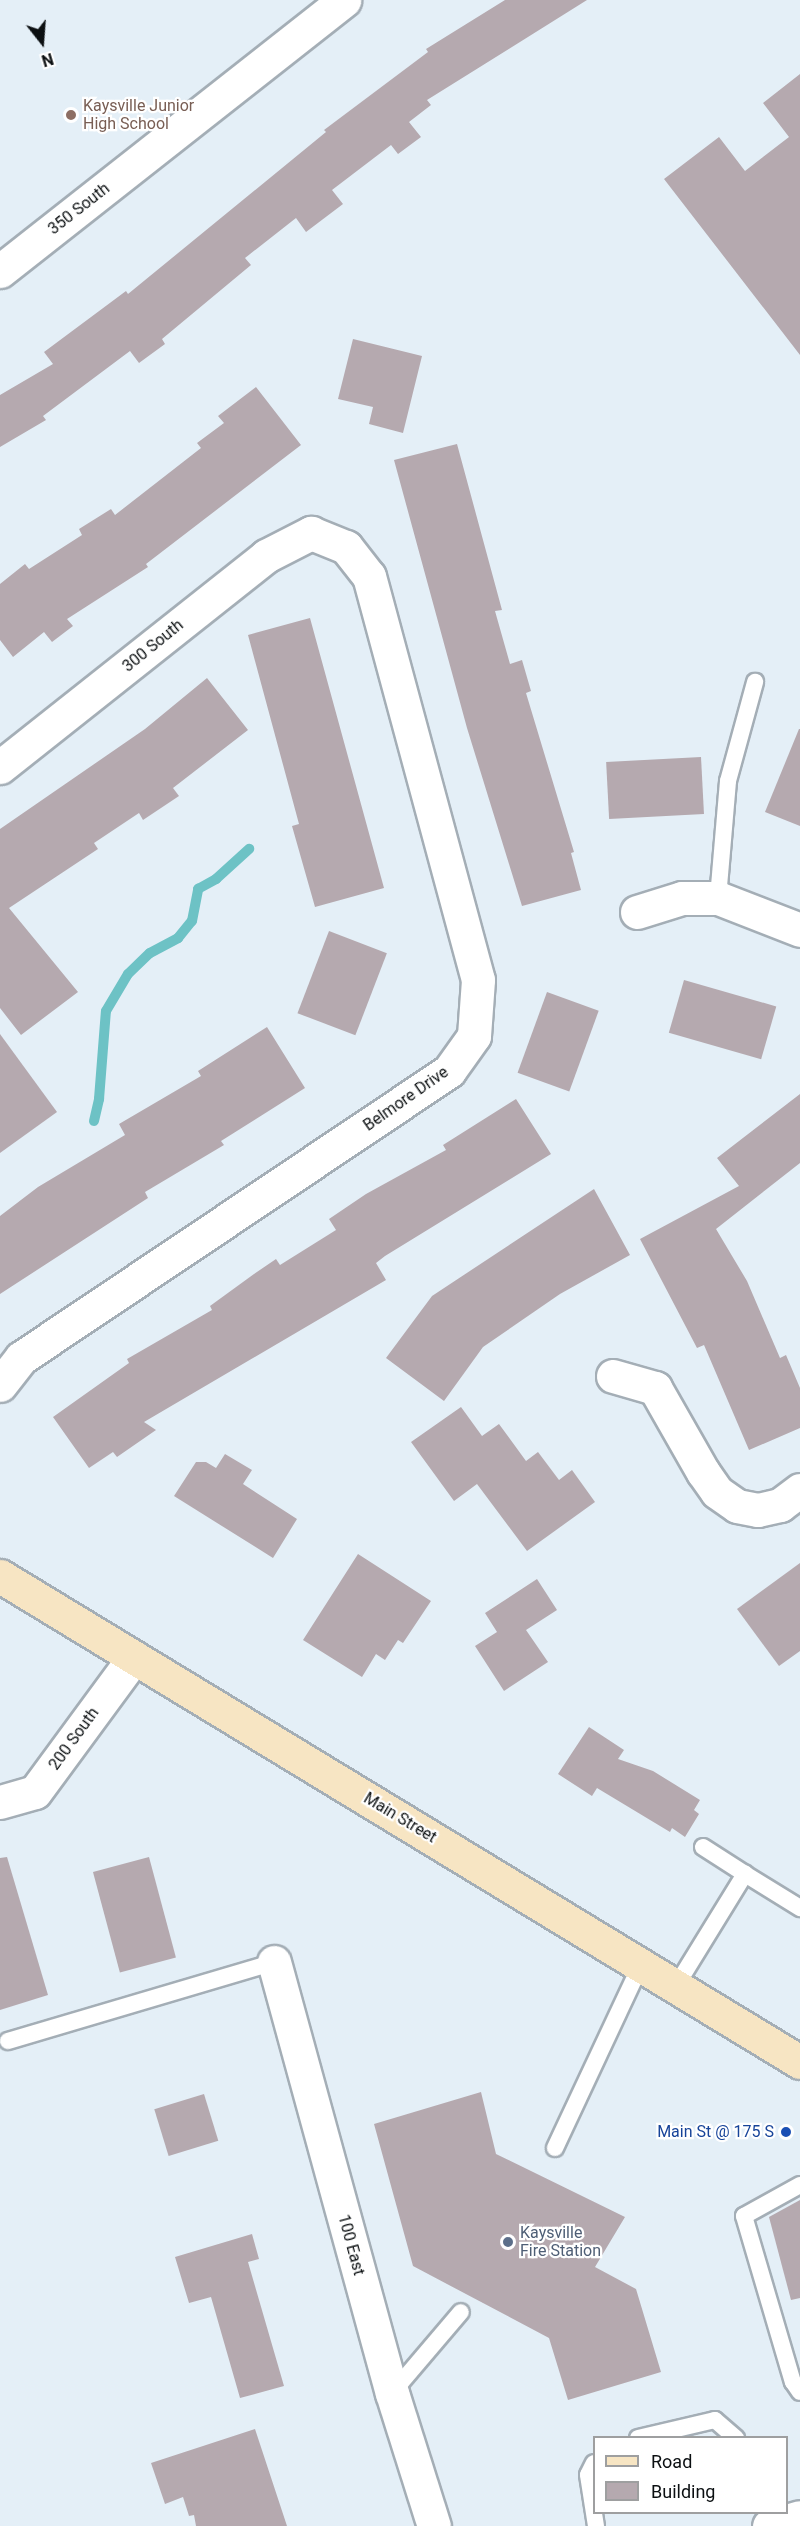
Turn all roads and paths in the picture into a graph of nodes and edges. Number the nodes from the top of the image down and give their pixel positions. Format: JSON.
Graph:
{"nodes":[{"id":1,"x":344,"y":0,"type":"edge"},
{"id":2,"x":0,"y":271,"type":"edge"},
{"id":3,"x":310,"y":532,"type":"joint"},
{"id":4,"x":755,"y":682,"type":"dead end"},
{"id":5,"x":0,"y":767,"type":"edge"},
{"id":6,"x":718,"y":898,"type":"junction"},
{"id":7,"x":637,"y":912,"type":"dead end"},
{"id":8,"x":800,"y":930,"type":"edge"},
{"id":9,"x":613,"y":1376,"type":"dead end"},
{"id":10,"x":0,"y":1385,"type":"edge"},
{"id":11,"x":800,"y":1490,"type":"edge"},
{"id":12,"x":0,"y":1576,"type":"edge"},
{"id":13,"x":134,"y":1657,"type":"junction"},
{"id":14,"x":0,"y":1802,"type":"edge"},
{"id":15,"x":703,"y":1847,"type":"dead end"},
{"id":16,"x":745,"y":1874,"type":"junction"},
{"id":17,"x":800,"y":1908,"type":"edge"},
{"id":18,"x":274,"y":1962,"type":"joint"},
{"id":19,"x":641,"y":1964,"type":"junction"},
{"id":20,"x":676,"y":1986,"type":"junction"},
{"id":21,"x":8,"y":2041,"type":"dead end"},
{"id":22,"x":800,"y":2062,"type":"edge"},
{"id":23,"x":555,"y":2148,"type":"dead end"},
{"id":24,"x":800,"y":2185,"type":"edge"},
{"id":25,"x":461,"y":2312,"type":"dead end"},
{"id":26,"x":800,"y":2392,"type":"edge"},
{"id":27,"x":392,"y":2393,"type":"junction"},
{"id":28,"x":647,"y":2436,"type":"edge"},
{"id":29,"x":734,"y":2436,"type":"edge"},
{"id":30,"x":593,"y":2465,"type":"edge"},
{"id":31,"x":593,"y":2507,"type":"edge"},
{"id":32,"x":434,"y":2526,"type":"edge"}],
"edges":[{"from":1,"to":2,"type":"street","name":"350 South"},
{"from":3,"to":5,"type":"street","name":"300 South"},
{"from":3,"to":10,"type":"street","name":"Belmore Drive"},
{"from":4,"to":6,"type":"lane"},
{"from":6,"to":7,"type":"street"},
{"from":6,"to":8,"type":"street"},
{"from":9,"to":11,"type":"street"},
{"from":12,"to":13,"type":"main road","name":"Main Street"},
{"from":13,"to":14,"type":"street","name":"200 South"},
{"from":13,"to":19,"type":"main road","name":"Main Street"},
{"from":15,"to":16,"type":"lane"},
{"from":16,"to":17,"type":"lane"},
{"from":16,"to":20,"type":"lane"},
{"from":18,"to":21,"type":"lane"},
{"from":18,"to":27,"type":"street","name":"100 East"},
{"from":19,"to":20,"type":"main road","name":"Main Street"},
{"from":19,"to":23,"type":"lane"},
{"from":20,"to":22,"type":"main road","name":"Main Street"},
{"from":24,"to":26,"type":"lane"},
{"from":25,"to":27,"type":"lane"},
{"from":27,"to":32,"type":"street","name":"100 East"},
{"from":28,"to":29,"type":"lane"},
{"from":30,"to":31,"type":"lane"}]}
